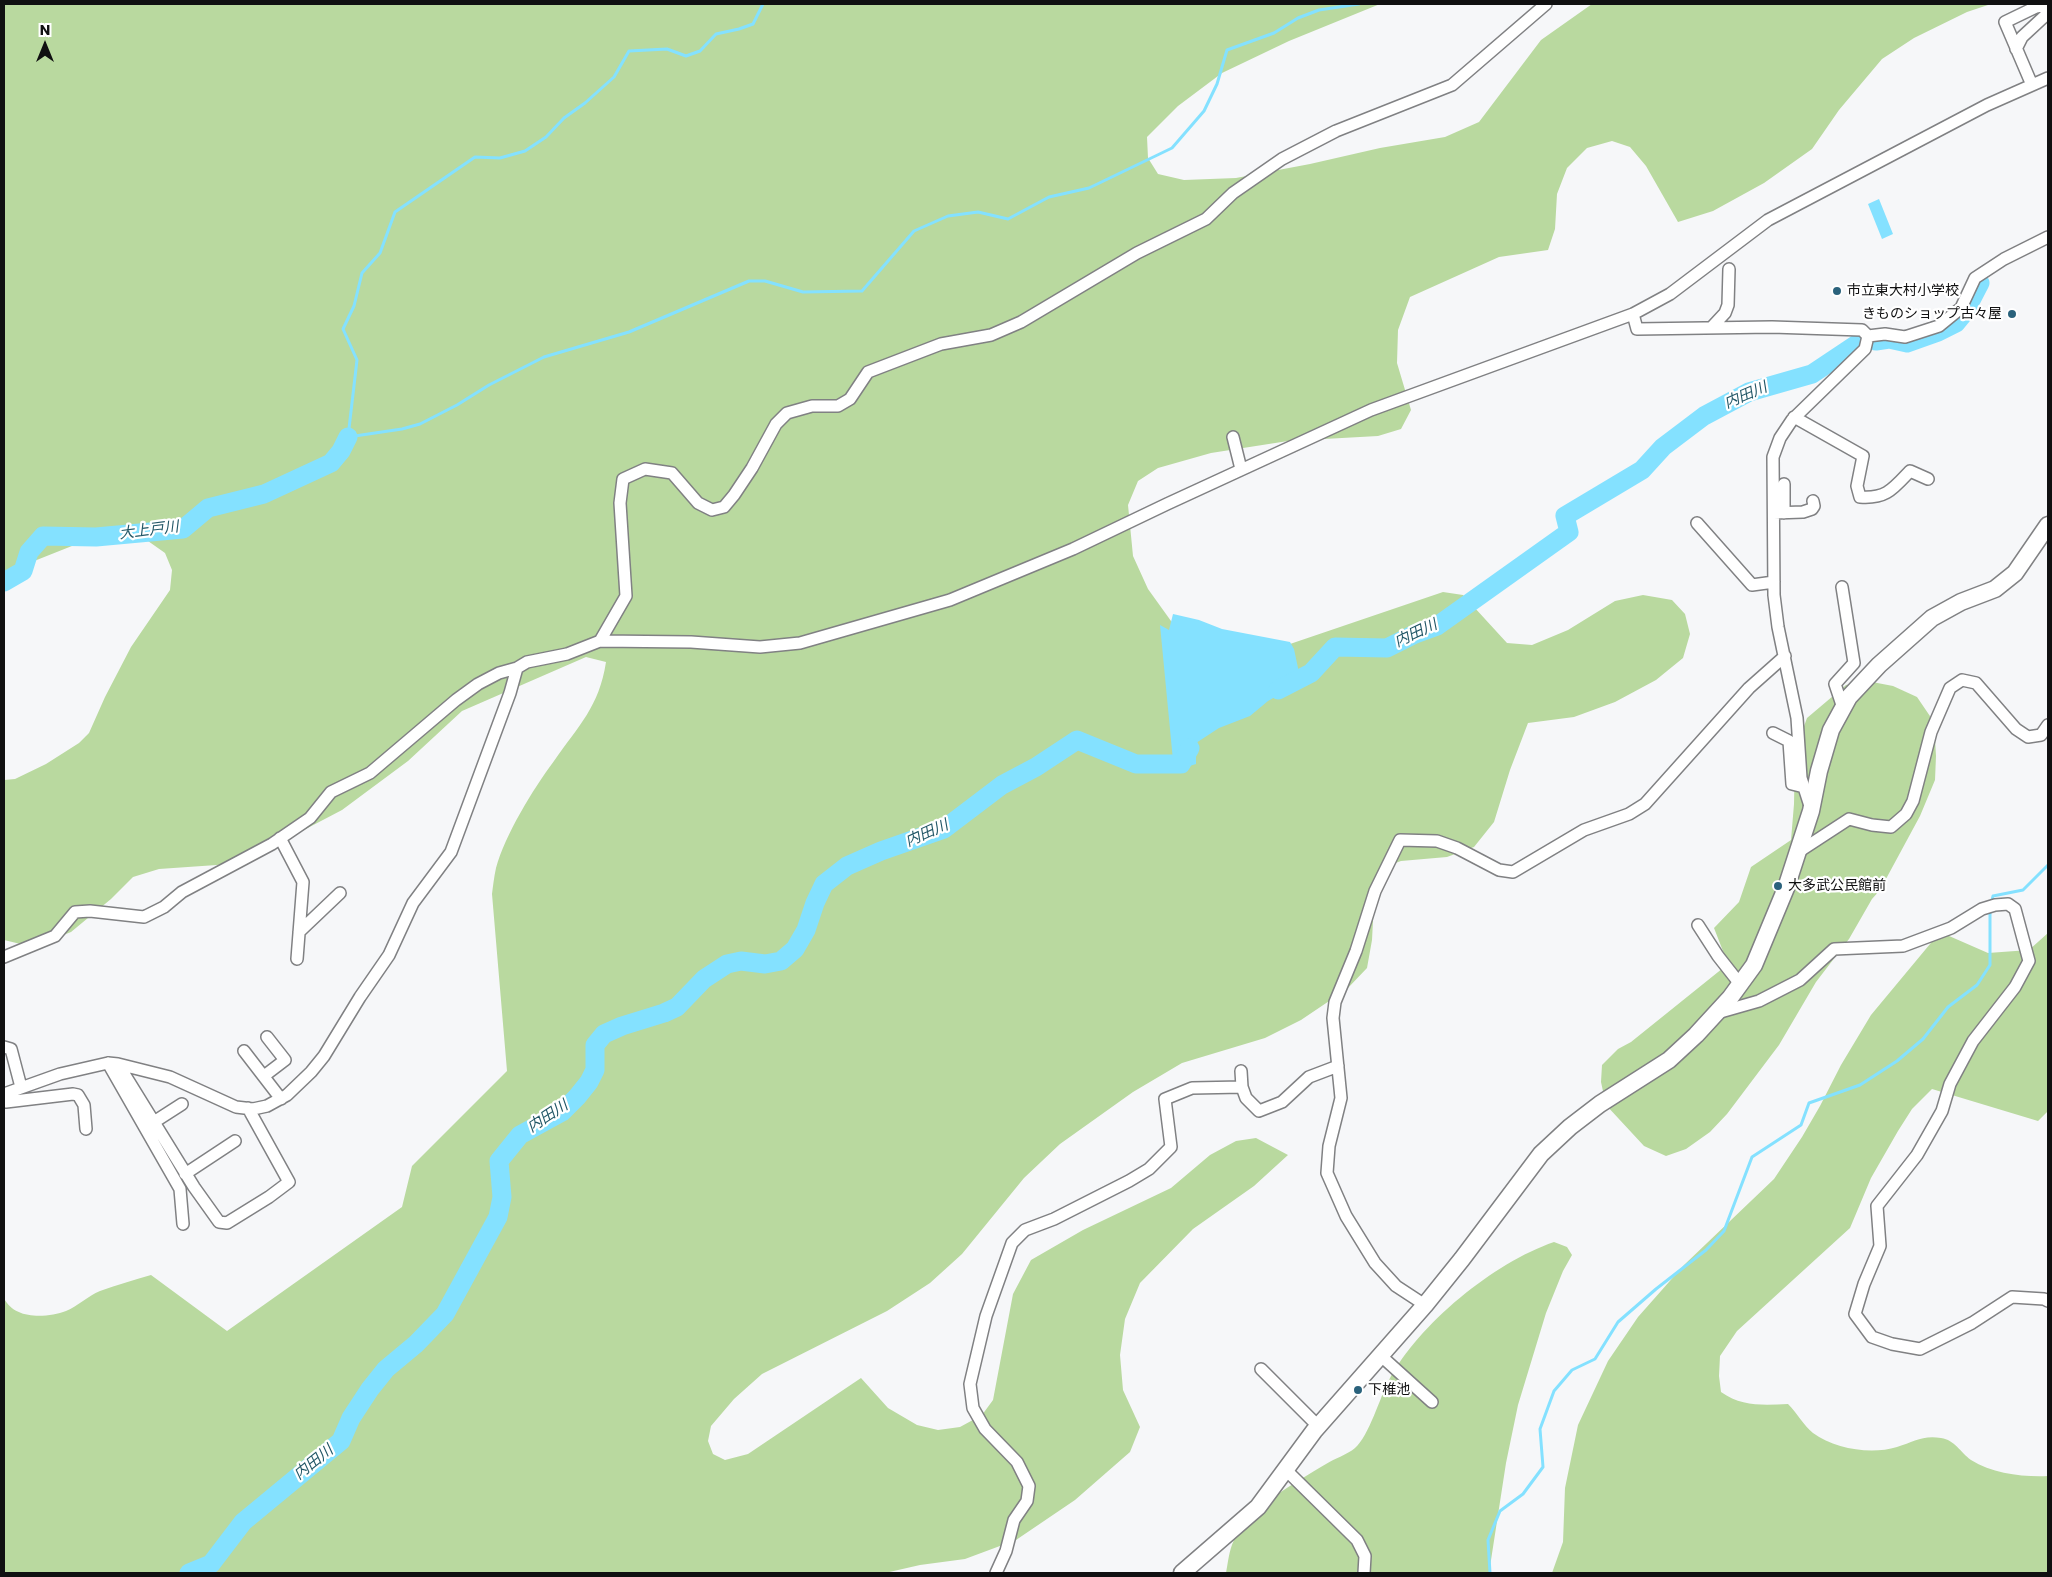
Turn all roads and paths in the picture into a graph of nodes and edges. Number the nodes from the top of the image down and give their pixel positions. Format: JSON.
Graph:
{"nodes":[{"id":1,"x":1546,"y":4,"type":"edge"},
{"id":2,"x":2048,"y":12,"type":"edge"},
{"id":3,"x":2016,"y":49,"type":"junction"},
{"id":4,"x":2048,"y":78,"type":"edge"},
{"id":5,"x":2032,"y":85,"type":"junction"},
{"id":6,"x":2048,"y":236,"type":"edge"},
{"id":7,"x":1729,"y":269,"type":"dead end"},
{"id":8,"x":1633,"y":314,"type":"junction"},
{"id":9,"x":1711,"y":328,"type":"junction"},
{"id":10,"x":1868,"y":336,"type":"junction"},
{"id":11,"x":1794,"y":417,"type":"junction"},
{"id":12,"x":1233,"y":437,"type":"dead end"},
{"id":13,"x":1241,"y":469,"type":"junction"},
{"id":14,"x":1928,"y":479,"type":"dead end"},
{"id":15,"x":1784,"y":484,"type":"dead end"},
{"id":16,"x":1813,"y":501,"type":"dead end"},
{"id":17,"x":1779,"y":513,"type":"junction"},
{"id":18,"x":1697,"y":522,"type":"dead end"},
{"id":19,"x":2048,"y":524,"type":"edge"},
{"id":20,"x":1774,"y":582,"type":"junction"},
{"id":21,"x":1842,"y":587,"type":"dead end"},
{"id":22,"x":600,"y":641,"type":"junction"},
{"id":23,"x":1785,"y":656,"type":"junction"},
{"id":24,"x":517,"y":668,"type":"junction"},
{"id":25,"x":1843,"y":708,"type":"junction"},
{"id":26,"x":2048,"y":724,"type":"edge"},
{"id":27,"x":1773,"y":733,"type":"dead end"},
{"id":28,"x":1804,"y":787,"type":"junction"},
{"id":29,"x":1811,"y":811,"type":"junction"},
{"id":30,"x":280,"y":838,"type":"junction"},
{"id":31,"x":1800,"y":851,"type":"junction"},
{"id":32,"x":340,"y":893,"type":"dead end"},
{"id":33,"x":1698,"y":925,"type":"dead end"},
{"id":34,"x":299,"y":932,"type":"junction"},
{"id":35,"x":4,"y":957,"type":"edge"},
{"id":36,"x":297,"y":959,"type":"dead end"},
{"id":37,"x":1740,"y":984,"type":"junction"},
{"id":38,"x":1717,"y":1013,"type":"junction"},
{"id":39,"x":268,"y":1037,"type":"dead end"},
{"id":40,"x":4,"y":1047,"type":"edge"},
{"id":41,"x":244,"y":1051,"type":"dead end"},
{"id":42,"x":113,"y":1064,"type":"junction"},
{"id":43,"x":1338,"y":1066,"type":"junction"},
{"id":44,"x":1241,"y":1071,"type":"dead end"},
{"id":45,"x":264,"y":1076,"type":"junction"},
{"id":46,"x":21,"y":1087,"type":"junction"},
{"id":47,"x":1242,"y":1087,"type":"junction"},
{"id":48,"x":4,"y":1095,"type":"edge"},
{"id":49,"x":281,"y":1099,"type":"junction"},
{"id":50,"x":182,"y":1104,"type":"dead end"},
{"id":51,"x":248,"y":1108,"type":"junction"},
{"id":52,"x":154,"y":1122,"type":"junction"},
{"id":53,"x":86,"y":1128,"type":"dead end"},
{"id":54,"x":235,"y":1141,"type":"dead end"},
{"id":55,"x":186,"y":1174,"type":"junction"},
{"id":56,"x":184,"y":1224,"type":"dead end"},
{"id":57,"x":2048,"y":1302,"type":"edge"},
{"id":58,"x":1425,"y":1305,"type":"junction"},
{"id":59,"x":1380,"y":1355,"type":"junction"},
{"id":60,"x":1260,"y":1369,"type":"dead end"},
{"id":61,"x":1432,"y":1402,"type":"dead end"},
{"id":62,"x":1318,"y":1426,"type":"junction"},
{"id":63,"x":1286,"y":1470,"type":"junction"},
{"id":64,"x":996,"y":1573,"type":"edge"},
{"id":65,"x":1182,"y":1573,"type":"edge"},
{"id":66,"x":1364,"y":1573,"type":"edge"}],
"edges":[{"from":1,"to":22,"type":"street"},
{"from":2,"to":3,"type":"street"},
{"from":2,"to":3,"type":"street"},
{"from":3,"to":5,"type":"street"},
{"from":4,"to":5,"type":"street"},
{"from":5,"to":8,"type":"street"},
{"from":6,"to":10,"type":"street"},
{"from":7,"to":9,"type":"street"},
{"from":8,"to":9,"type":"street"},
{"from":8,"to":13,"type":"street"},
{"from":9,"to":10,"type":"street"},
{"from":10,"to":11,"type":"street"},
{"from":11,"to":14,"type":"street"},
{"from":11,"to":17,"type":"street"},
{"from":12,"to":13,"type":"street"},
{"from":13,"to":22,"type":"street"},
{"from":15,"to":17,"type":"street"},
{"from":16,"to":17,"type":"street"},
{"from":17,"to":20,"type":"street"},
{"from":18,"to":20,"type":"street"},
{"from":19,"to":25,"type":"street"},
{"from":20,"to":23,"type":"street"},
{"from":21,"to":25,"type":"street"},
{"from":22,"to":24,"type":"street"},
{"from":23,"to":28,"type":"street"},
{"from":23,"to":43,"type":"street"},
{"from":24,"to":30,"type":"street"},
{"from":24,"to":49,"type":"street"},
{"from":25,"to":29,"type":"street"},
{"from":26,"to":31,"type":"street"},
{"from":27,"to":28,"type":"street"},
{"from":28,"to":29,"type":"street"},
{"from":29,"to":31,"type":"street"},
{"from":30,"to":34,"type":"street"},
{"from":30,"to":35,"type":"street"},
{"from":31,"to":37,"type":"street"},
{"from":32,"to":34,"type":"street"},
{"from":33,"to":37,"type":"street"},
{"from":34,"to":36,"type":"street"},
{"from":37,"to":38,"type":"street"},
{"from":38,"to":57,"type":"street"},
{"from":38,"to":58,"type":"street"},
{"from":39,"to":45,"type":"street"},
{"from":40,"to":46,"type":"street"},
{"from":41,"to":45,"type":"street"},
{"from":42,"to":46,"type":"street"},
{"from":42,"to":51,"type":"street"},
{"from":42,"to":52,"type":"street"},
{"from":42,"to":56,"type":"street"},
{"from":43,"to":47,"type":"street"},
{"from":43,"to":58,"type":"street"},
{"from":44,"to":47,"type":"street"},
{"from":45,"to":49,"type":"street"},
{"from":46,"to":48,"type":"street"},
{"from":47,"to":64,"type":"street"},
{"from":48,"to":53,"type":"street"},
{"from":49,"to":51,"type":"street"},
{"from":50,"to":52,"type":"street"},
{"from":51,"to":55,"type":"street"},
{"from":52,"to":55,"type":"street"},
{"from":54,"to":55,"type":"street"},
{"from":58,"to":59,"type":"street"},
{"from":59,"to":61,"type":"street"},
{"from":59,"to":62,"type":"street"},
{"from":60,"to":62,"type":"street"},
{"from":62,"to":63,"type":"street"},
{"from":63,"to":65,"type":"street"},
{"from":63,"to":66,"type":"street"}]}
